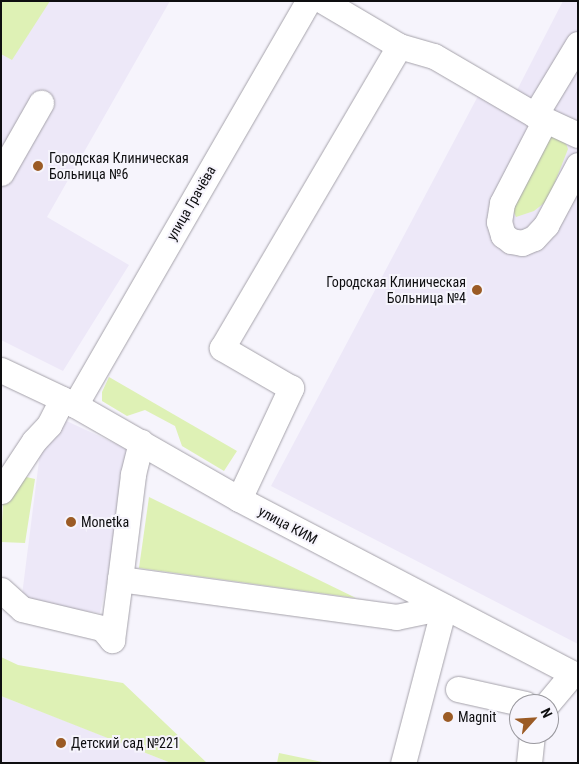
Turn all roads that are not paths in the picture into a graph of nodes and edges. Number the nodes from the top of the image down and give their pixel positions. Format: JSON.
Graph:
{"nodes":[{"id":1,"x":308,"y":1,"type":"edge"},
{"id":2,"x":323,"y":1,"type":"edge"},
{"id":3,"x":578,"y":44,"type":"edge"},
{"id":4,"x":399,"y":46,"type":"junction"},
{"id":5,"x":40,"y":103,"type":"dead end"},
{"id":6,"x":540,"y":117,"type":"junction"},
{"id":7,"x":578,"y":135,"type":"edge"},
{"id":8,"x":578,"y":166,"type":"edge"},
{"id":9,"x":1,"y":173,"type":"edge"},
{"id":10,"x":1,"y":370,"type":"edge"},
{"id":11,"x":69,"y":402,"type":"junction"},
{"id":12,"x":142,"y":442,"type":"junction"},
{"id":13,"x":1,"y":491,"type":"edge"},
{"id":14,"x":239,"y":499,"type":"junction"},
{"id":15,"x":120,"y":579,"type":"junction"},
{"id":16,"x":1,"y":590,"type":"edge"},
{"id":17,"x":444,"y":607,"type":"junction"},
{"id":18,"x":575,"y":675,"type":"edge"},
{"id":19,"x":458,"y":689,"type":"dead end"},
{"id":20,"x":557,"y":694,"type":"edge"},
{"id":21,"x":509,"y":700,"type":"edge"},
{"id":22,"x":531,"y":744,"type":"edge"},
{"id":23,"x":403,"y":763,"type":"edge"},
{"id":24,"x":529,"y":763,"type":"edge"}],
"edges":[{"from":1,"to":11,"type":"street","name":"улица Грачёва"},
{"from":2,"to":4,"type":"street"},
{"from":3,"to":6,"type":"street"},
{"from":4,"to":6,"type":"street"},
{"from":4,"to":14,"type":"street"},
{"from":5,"to":9,"type":"street"},
{"from":6,"to":7,"type":"street"},
{"from":6,"to":8,"type":"street"},
{"from":10,"to":11,"type":"street","name":"улица КИМ"},
{"from":11,"to":12,"type":"street","name":"улица КИМ"},
{"from":11,"to":13,"type":"street","name":"улица Грачёва"},
{"from":12,"to":14,"type":"street","name":"улица КИМ"},
{"from":12,"to":15,"type":"street"},
{"from":14,"to":17,"type":"street","name":"улица КИМ"},
{"from":15,"to":16,"type":"street"},
{"from":15,"to":17,"type":"street"},
{"from":17,"to":18,"type":"street","name":"улица КИМ"},
{"from":17,"to":23,"type":"street"},
{"from":18,"to":20,"type":"street"},
{"from":19,"to":21,"type":"street"},
{"from":22,"to":24,"type":"street"}]}
